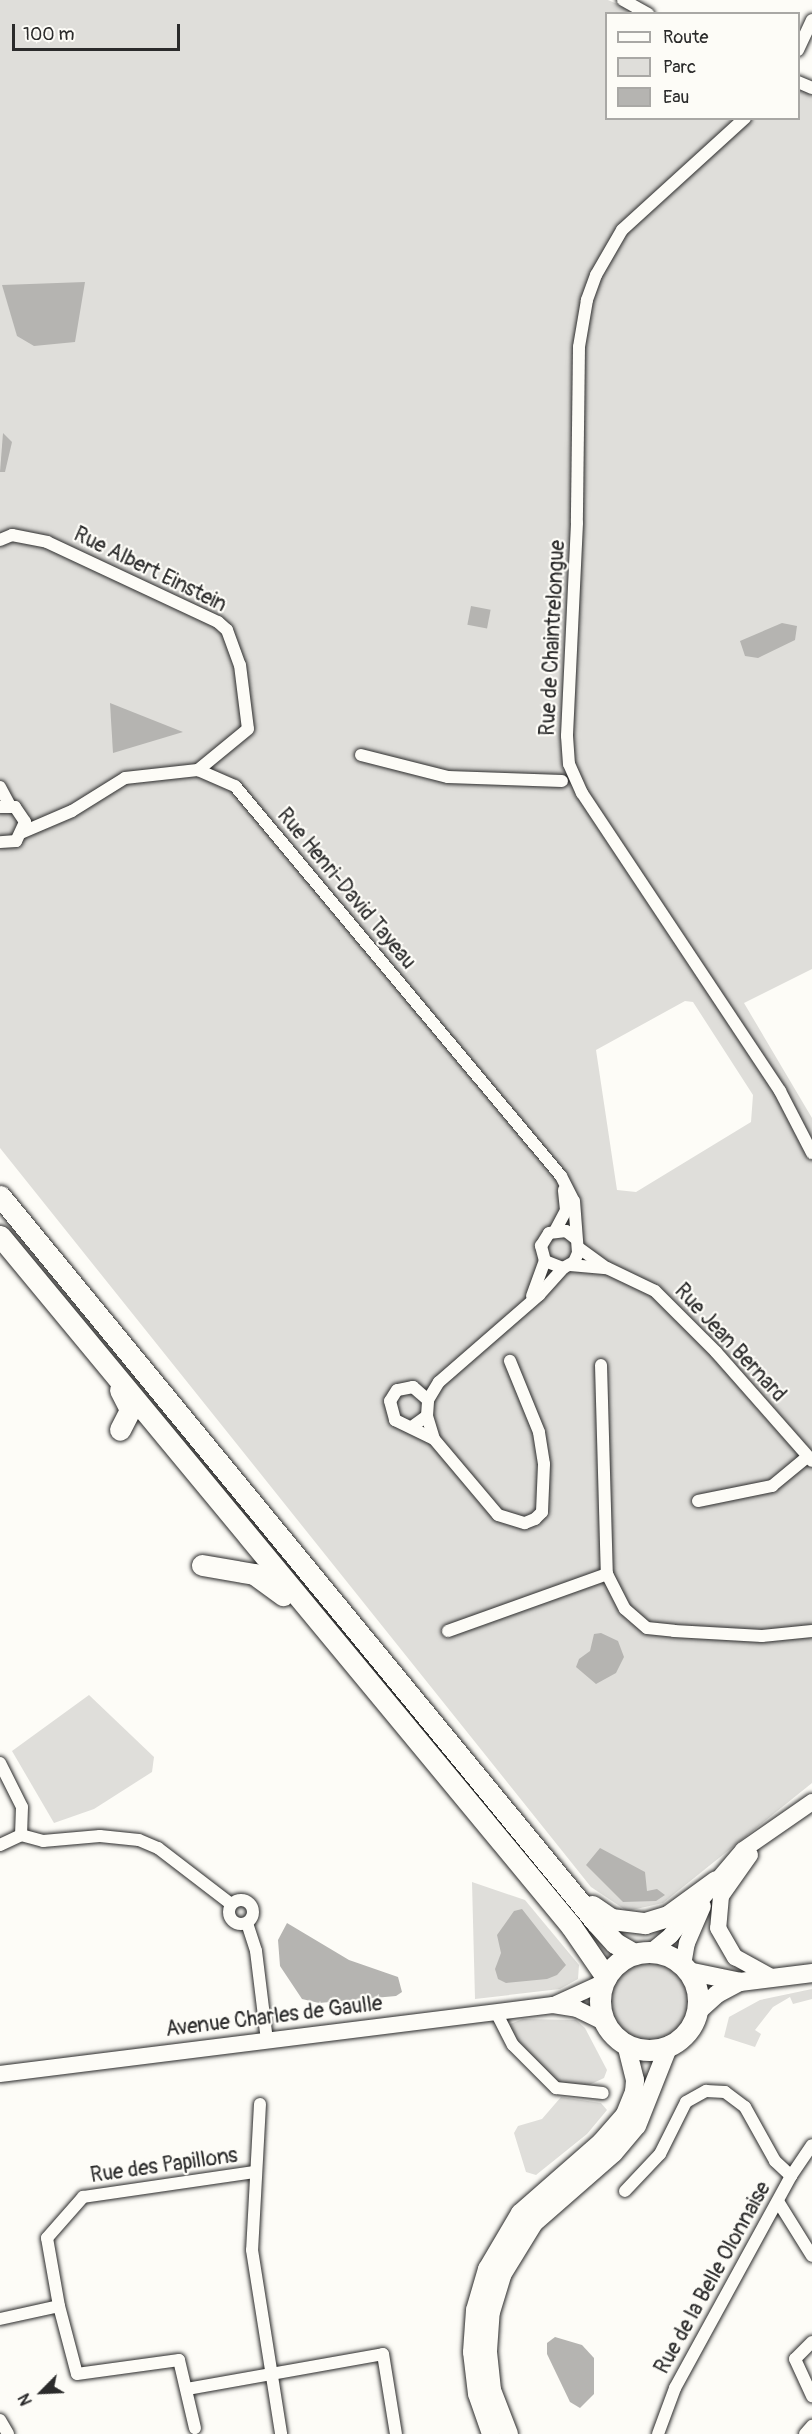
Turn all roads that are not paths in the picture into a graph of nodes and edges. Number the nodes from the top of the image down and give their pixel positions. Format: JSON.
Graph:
{"nodes":[{"id":1,"x":623,"y":0,"type":"edge"},
{"id":2,"x":644,"y":12,"type":"edge"},
{"id":3,"x":812,"y":20,"type":"edge"},
{"id":4,"x":800,"y":46,"type":"edge"},
{"id":5,"x":743,"y":120,"type":"edge"},
{"id":6,"x":0,"y":540,"type":"edge"},
{"id":7,"x":361,"y":754,"type":"dead end"},
{"id":8,"x":198,"y":770,"type":"junction"},
{"id":9,"x":562,"y":781,"type":"dead end"},
{"id":10,"x":0,"y":787,"type":"edge"},
{"id":11,"x":10,"y":808,"type":"edge"},
{"id":12,"x":60,"y":815,"type":"junction"},
{"id":13,"x":23,"y":832,"type":"junction"},
{"id":14,"x":0,"y":843,"type":"edge"},
{"id":15,"x":812,"y":1153,"type":"edge"},
{"id":16,"x":548,"y":1163,"type":"junction"},
{"id":17,"x":0,"y":1196,"type":"edge"},
{"id":18,"x":555,"y":1231,"type":"junction"},
{"id":19,"x":0,"y":1236,"type":"edge"},
{"id":20,"x":577,"y":1243,"type":"junction"},
{"id":21,"x":545,"y":1261,"type":"junction"},
{"id":22,"x":566,"y":1266,"type":"junction"},
{"id":23,"x":606,"y":1268,"type":"junction"},
{"id":24,"x":526,"y":1307,"type":"junction"},
{"id":25,"x":97,"y":1354,"type":"junction"},
{"id":26,"x":510,"y":1361,"type":"dead end"},
{"id":27,"x":600,"y":1365,"type":"dead end"},
{"id":28,"x":439,"y":1382,"type":"junction"},
{"id":29,"x":418,"y":1389,"type":"junction"},
{"id":30,"x":428,"y":1401,"type":"junction"},
{"id":31,"x":427,"y":1416,"type":"junction"},
{"id":32,"x":413,"y":1425,"type":"junction"},
{"id":33,"x":120,"y":1430,"type":"dead end"},
{"id":34,"x":434,"y":1438,"type":"junction"},
{"id":35,"x":810,"y":1459,"type":"edge"},
{"id":36,"x":698,"y":1501,"type":"dead end"},
{"id":37,"x":202,"y":1565,"type":"dead end"},
{"id":38,"x":607,"y":1574,"type":"junction"},
{"id":39,"x":812,"y":1630,"type":"edge"},
{"id":40,"x":448,"y":1631,"type":"dead end"},
{"id":41,"x":382,"y":1702,"type":"junction"},
{"id":42,"x":0,"y":1763,"type":"edge"},
{"id":43,"x":812,"y":1802,"type":"edge"},
{"id":44,"x":771,"y":1827,"type":"junction"},
{"id":45,"x":21,"y":1835,"type":"junction"},
{"id":46,"x":0,"y":1845,"type":"edge"},
{"id":47,"x":713,"y":1885,"type":"junction"},
{"id":48,"x":573,"y":1890,"type":"junction"},
{"id":49,"x":231,"y":1904,"type":"junction"},
{"id":50,"x":246,"y":1923,"type":"junction"},
{"id":51,"x":642,"y":1953,"type":"junction"},
{"id":52,"x":685,"y":1968,"type":"junction"},
{"id":53,"x":812,"y":1973,"type":"edge"},
{"id":54,"x":773,"y":1978,"type":"junction"},
{"id":55,"x":605,"y":1979,"type":"junction"},
{"id":56,"x":740,"y":1982,"type":"junction"},
{"id":57,"x":553,"y":2005,"type":"junction"},
{"id":58,"x":496,"y":2012,"type":"junction"},
{"id":59,"x":696,"y":2013,"type":"junction"},
{"id":60,"x":606,"y":2023,"type":"junction"},
{"id":61,"x":267,"y":2041,"type":"junction"},
{"id":62,"x":626,"y":2043,"type":"junction"},
{"id":63,"x":669,"y":2045,"type":"junction"},
{"id":64,"x":0,"y":2074,"type":"edge"},
{"id":65,"x":603,"y":2092,"type":"dead end"},
{"id":66,"x":260,"y":2104,"type":"dead end"},
{"id":67,"x":812,"y":2145,"type":"edge"},
{"id":68,"x":255,"y":2172,"type":"junction"},
{"id":69,"x":791,"y":2176,"type":"junction"},
{"id":70,"x":625,"y":2191,"type":"dead end"},
{"id":71,"x":779,"y":2203,"type":"junction"},
{"id":72,"x":812,"y":2256,"type":"edge"},
{"id":73,"x":59,"y":2306,"type":"junction"},
{"id":74,"x":0,"y":2319,"type":"edge"},
{"id":75,"x":812,"y":2342,"type":"edge"},
{"id":76,"x":271,"y":2371,"type":"junction"},
{"id":77,"x":187,"y":2389,"type":"junction"},
{"id":78,"x":812,"y":2396,"type":"edge"},
{"id":79,"x":0,"y":2420,"type":"edge"},
{"id":80,"x":812,"y":2426,"type":"edge"},
{"id":81,"x":195,"y":2428,"type":"dead end"},
{"id":82,"x":8,"y":2434,"type":"edge"},
{"id":83,"x":281,"y":2434,"type":"edge"},
{"id":84,"x":396,"y":2434,"type":"edge"},
{"id":85,"x":491,"y":2434,"type":"edge"},
{"id":86,"x":508,"y":2434,"type":"edge"},
{"id":87,"x":658,"y":2434,"type":"edge"},
{"id":88,"x":805,"y":2434,"type":"edge"}],
"edges":[{"from":1,"to":2,"type":"street"},
{"from":3,"to":4,"type":"street"},
{"from":5,"to":15,"type":"street","name":"Rue de Chaintrelongue"},
{"from":6,"to":8,"type":"street","name":"Rue Albert Einstein"},
{"from":7,"to":9,"type":"street"},
{"from":8,"to":12,"type":"street"},
{"from":8,"to":16,"type":"street","name":"Rue Henri-David Tayeau"},
{"from":10,"to":11,"type":"street"},
{"from":11,"to":12,"type":"street"},
{"from":11,"to":13,"type":"street"},
{"from":12,"to":13,"type":"street"},
{"from":13,"to":14,"type":"street"},
{"from":16,"to":18,"type":"street"},
{"from":16,"to":20,"type":"street"},
{"from":17,"to":48,"type":"highway"},
{"from":18,"to":20,"type":"street"},
{"from":18,"to":21,"type":"street"},
{"from":19,"to":25,"type":"highway"},
{"from":20,"to":22,"type":"street"},
{"from":20,"to":23,"type":"street","name":"Rue Jean Bernard"},
{"from":21,"to":22,"type":"street"},
{"from":21,"to":24,"type":"street"},
{"from":22,"to":23,"type":"street","name":"Rue Jean Bernard"},
{"from":22,"to":24,"type":"street"},
{"from":23,"to":35,"type":"street","name":"Rue Jean Bernard"},
{"from":24,"to":28,"type":"street"},
{"from":25,"to":33,"type":"highway"},
{"from":25,"to":41,"type":"highway"},
{"from":26,"to":34,"type":"street"},
{"from":27,"to":38,"type":"street"},
{"from":28,"to":29,"type":"street"},
{"from":28,"to":30,"type":"street"},
{"from":29,"to":30,"type":"street"},
{"from":29,"to":32,"type":"street"},
{"from":30,"to":31,"type":"street"},
{"from":31,"to":32,"type":"street"},
{"from":31,"to":34,"type":"street"},
{"from":32,"to":34,"type":"street"},
{"from":35,"to":36,"type":"street"},
{"from":37,"to":41,"type":"highway"},
{"from":38,"to":39,"type":"street"},
{"from":38,"to":40,"type":"street"},
{"from":41,"to":55,"type":"highway"},
{"from":42,"to":45,"type":"street"},
{"from":43,"to":44,"type":"main road"},
{"from":44,"to":47,"type":"main road"},
{"from":44,"to":54,"type":"main road"},
{"from":45,"to":46,"type":"street"},
{"from":45,"to":49,"type":"street"},
{"from":47,"to":48,"type":"highway"},
{"from":47,"to":51,"type":"main road"},
{"from":47,"to":52,"type":"main road"},
{"from":48,"to":51,"type":"highway"},
{"from":49,"to":50,"type":"street"},
{"from":49,"to":50,"type":"street"},
{"from":50,"to":61,"type":"street"},
{"from":51,"to":52,"type":"highway"},
{"from":51,"to":55,"type":"highway"},
{"from":52,"to":56,"type":"main road"},
{"from":52,"to":59,"type":"highway"},
{"from":53,"to":54,"type":"main road"},
{"from":54,"to":56,"type":"main road"},
{"from":55,"to":57,"type":"main road"},
{"from":55,"to":60,"type":"highway"},
{"from":56,"to":59,"type":"main road"},
{"from":57,"to":58,"type":"main road","name":"Avenue Charles de Gaulle"},
{"from":57,"to":60,"type":"main road"},
{"from":58,"to":61,"type":"main road","name":"Avenue Charles de Gaulle"},
{"from":58,"to":65,"type":"street"},
{"from":59,"to":63,"type":"highway"},
{"from":60,"to":62,"type":"highway"},
{"from":61,"to":64,"type":"main road","name":"Avenue Charles de Gaulle"},
{"from":62,"to":63,"type":"highway"},
{"from":62,"to":85,"type":"main road"},
{"from":63,"to":86,"type":"main road"},
{"from":66,"to":68,"type":"street"},
{"from":67,"to":69,"type":"street","name":"Rue de la Belle Olonnaise"},
{"from":68,"to":73,"type":"street","name":"Rue des Papillons"},
{"from":68,"to":76,"type":"street"},
{"from":69,"to":70,"type":"street"},
{"from":69,"to":71,"type":"street","name":"Rue de la Belle Olonnaise"},
{"from":71,"to":72,"type":"street"},
{"from":71,"to":87,"type":"street","name":"Rue de la Belle Olonnaise"},
{"from":73,"to":74,"type":"street"},
{"from":73,"to":77,"type":"street"},
{"from":75,"to":78,"type":"street"},
{"from":76,"to":77,"type":"street"},
{"from":76,"to":83,"type":"street"},
{"from":76,"to":84,"type":"street"},
{"from":77,"to":81,"type":"street"},
{"from":79,"to":82,"type":"street"},
{"from":80,"to":88,"type":"street"}]}
